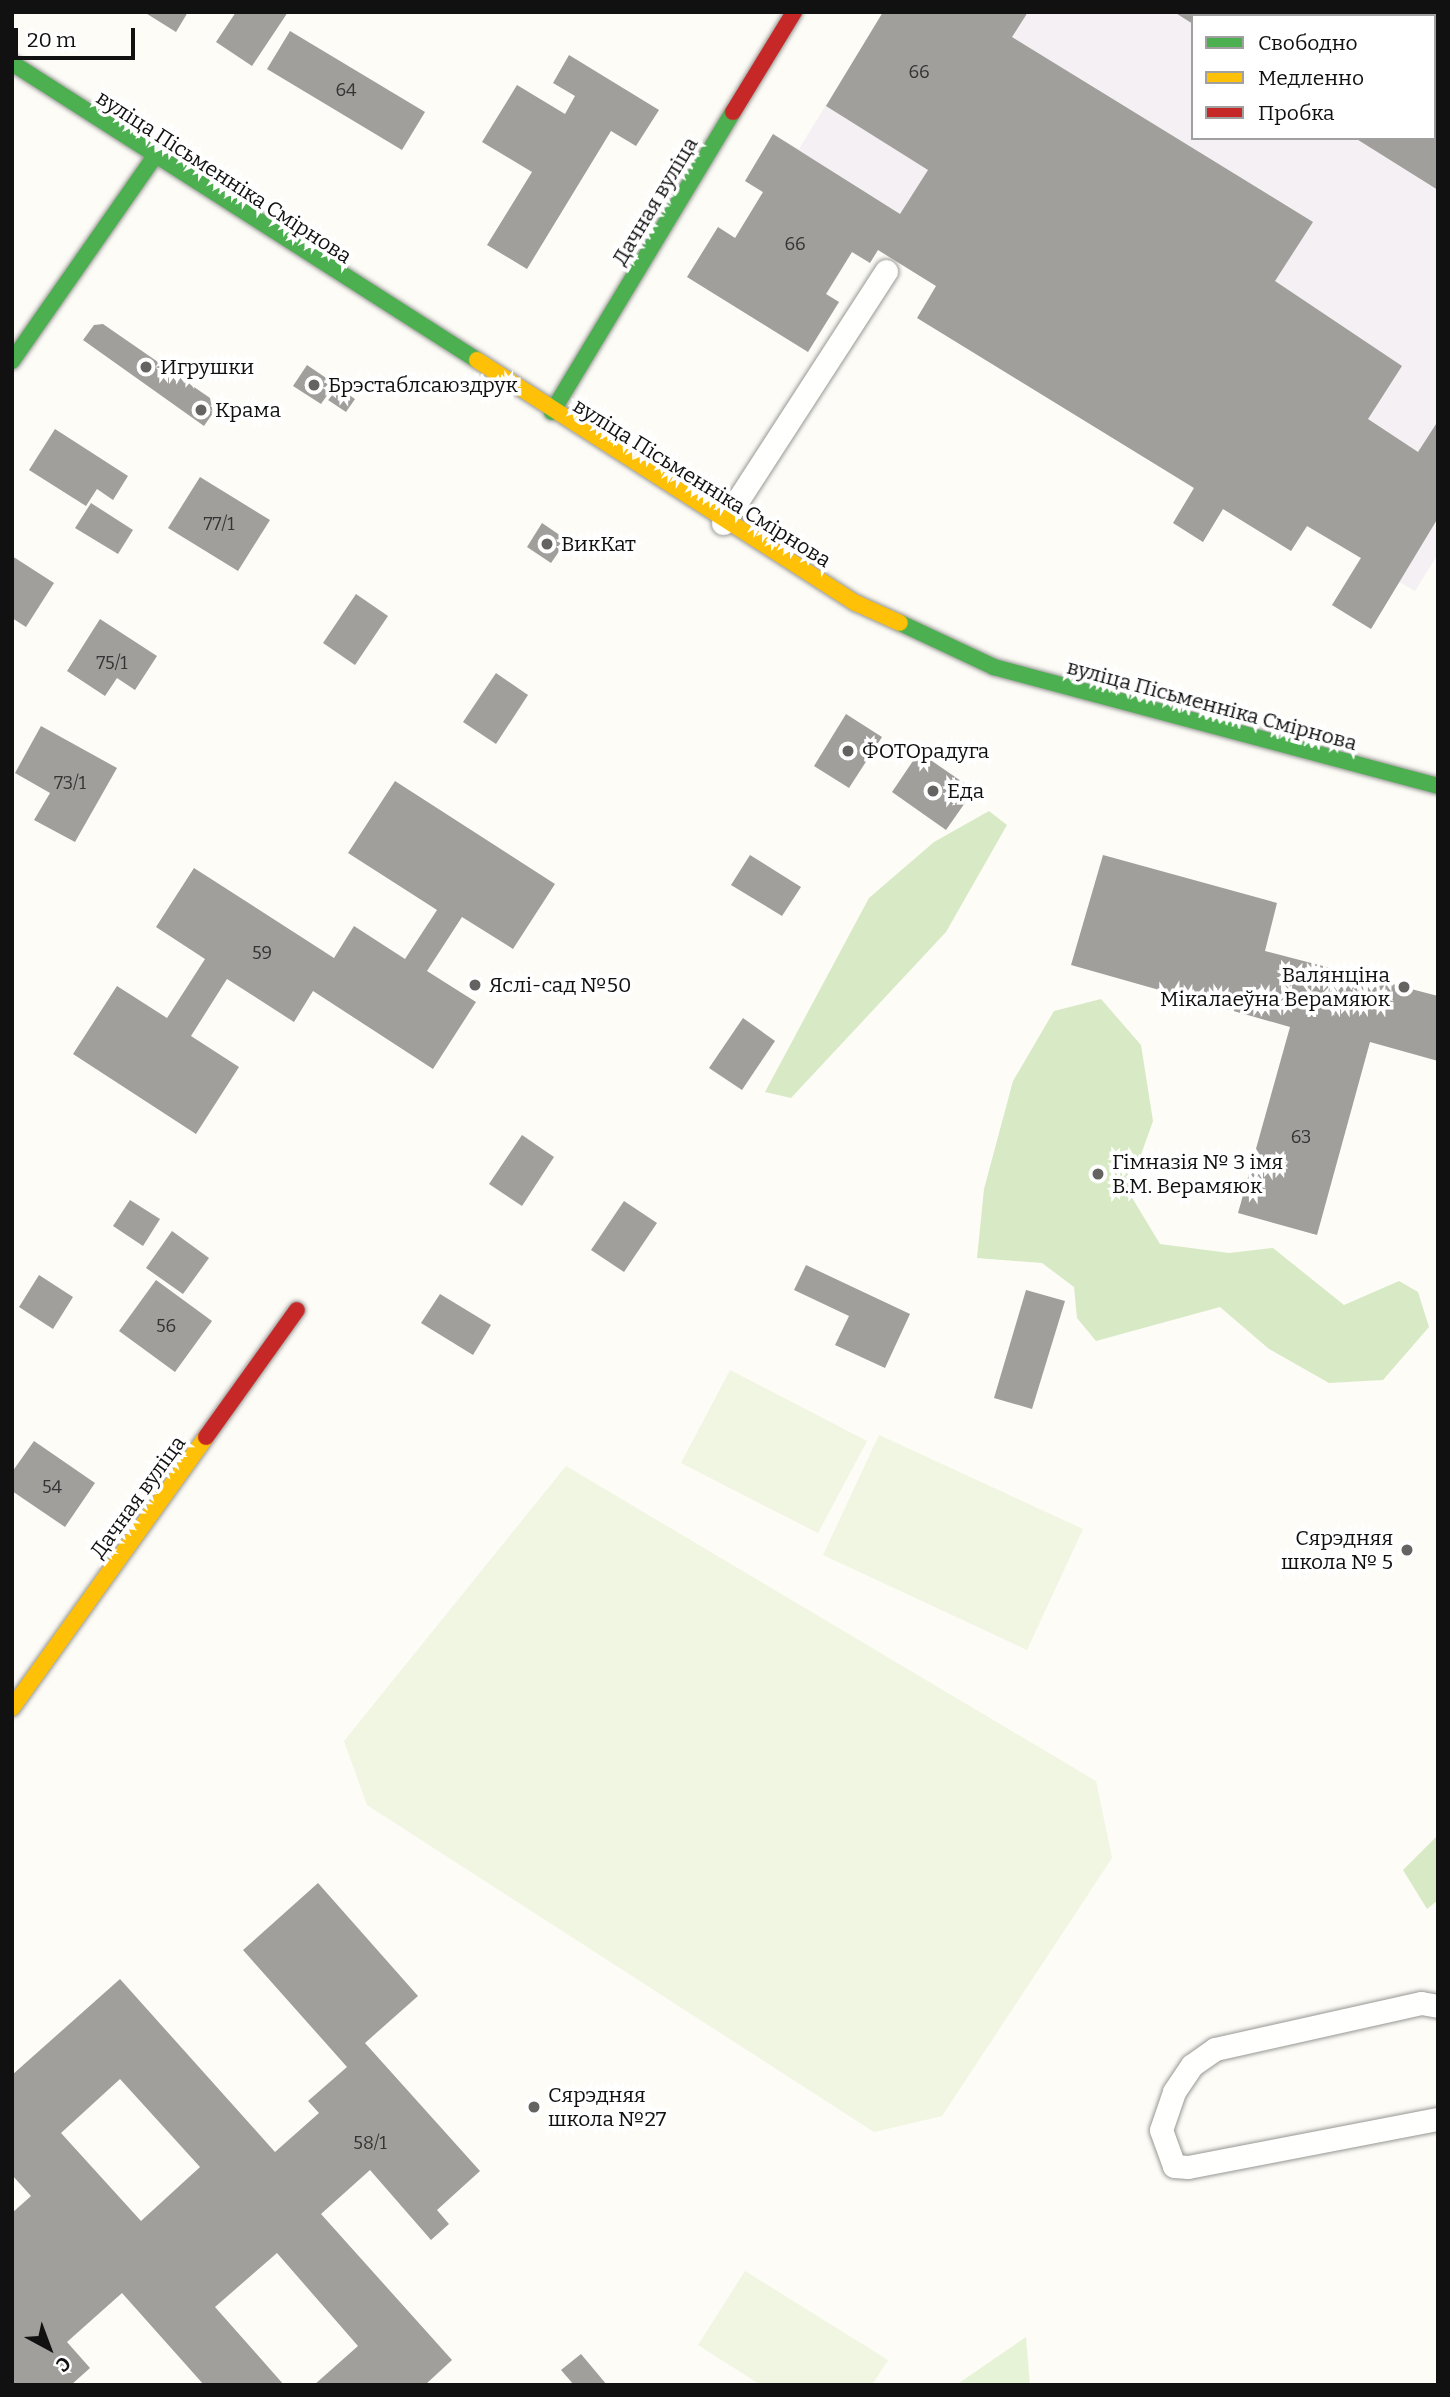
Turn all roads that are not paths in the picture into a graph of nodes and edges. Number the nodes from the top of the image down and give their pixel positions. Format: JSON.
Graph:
{"nodes":[{"id":1,"x":794,"y":12,"type":"edge"},
{"id":2,"x":12,"y":63,"type":"edge"},
{"id":3,"x":155,"y":156,"type":"junction"},
{"id":4,"x":886,"y":271,"type":"dead end"},
{"id":5,"x":12,"y":362,"type":"edge"},
{"id":6,"x":552,"y":412,"type":"junction"},
{"id":7,"x":723,"y":523,"type":"junction"},
{"id":8,"x":1438,"y":786,"type":"edge"},
{"id":9,"x":297,"y":1310,"type":"dead end"},
{"id":10,"x":12,"y":1708,"type":"edge"},
{"id":11,"x":1438,"y":2006,"type":"edge"},
{"id":12,"x":1438,"y":2119,"type":"edge"}],
"edges":[{"from":1,"to":6,"type":"main road","name":"Дачная вуліца"},
{"from":2,"to":3,"type":"main road","name":"вуліца Пісьменніка Смірнова"},
{"from":3,"to":5,"type":"main road"},
{"from":3,"to":6,"type":"main road","name":"вуліца Пісьменніка Смірнова"},
{"from":4,"to":7,"type":"lane"},
{"from":6,"to":7,"type":"main road","name":"вуліца Пісьменніка Смірнова"},
{"from":7,"to":8,"type":"main road","name":"вуліца Пісьменніка Смірнова"},
{"from":9,"to":10,"type":"main road","name":"Дачная вуліца"},
{"from":11,"to":12,"type":"lane"}]}
